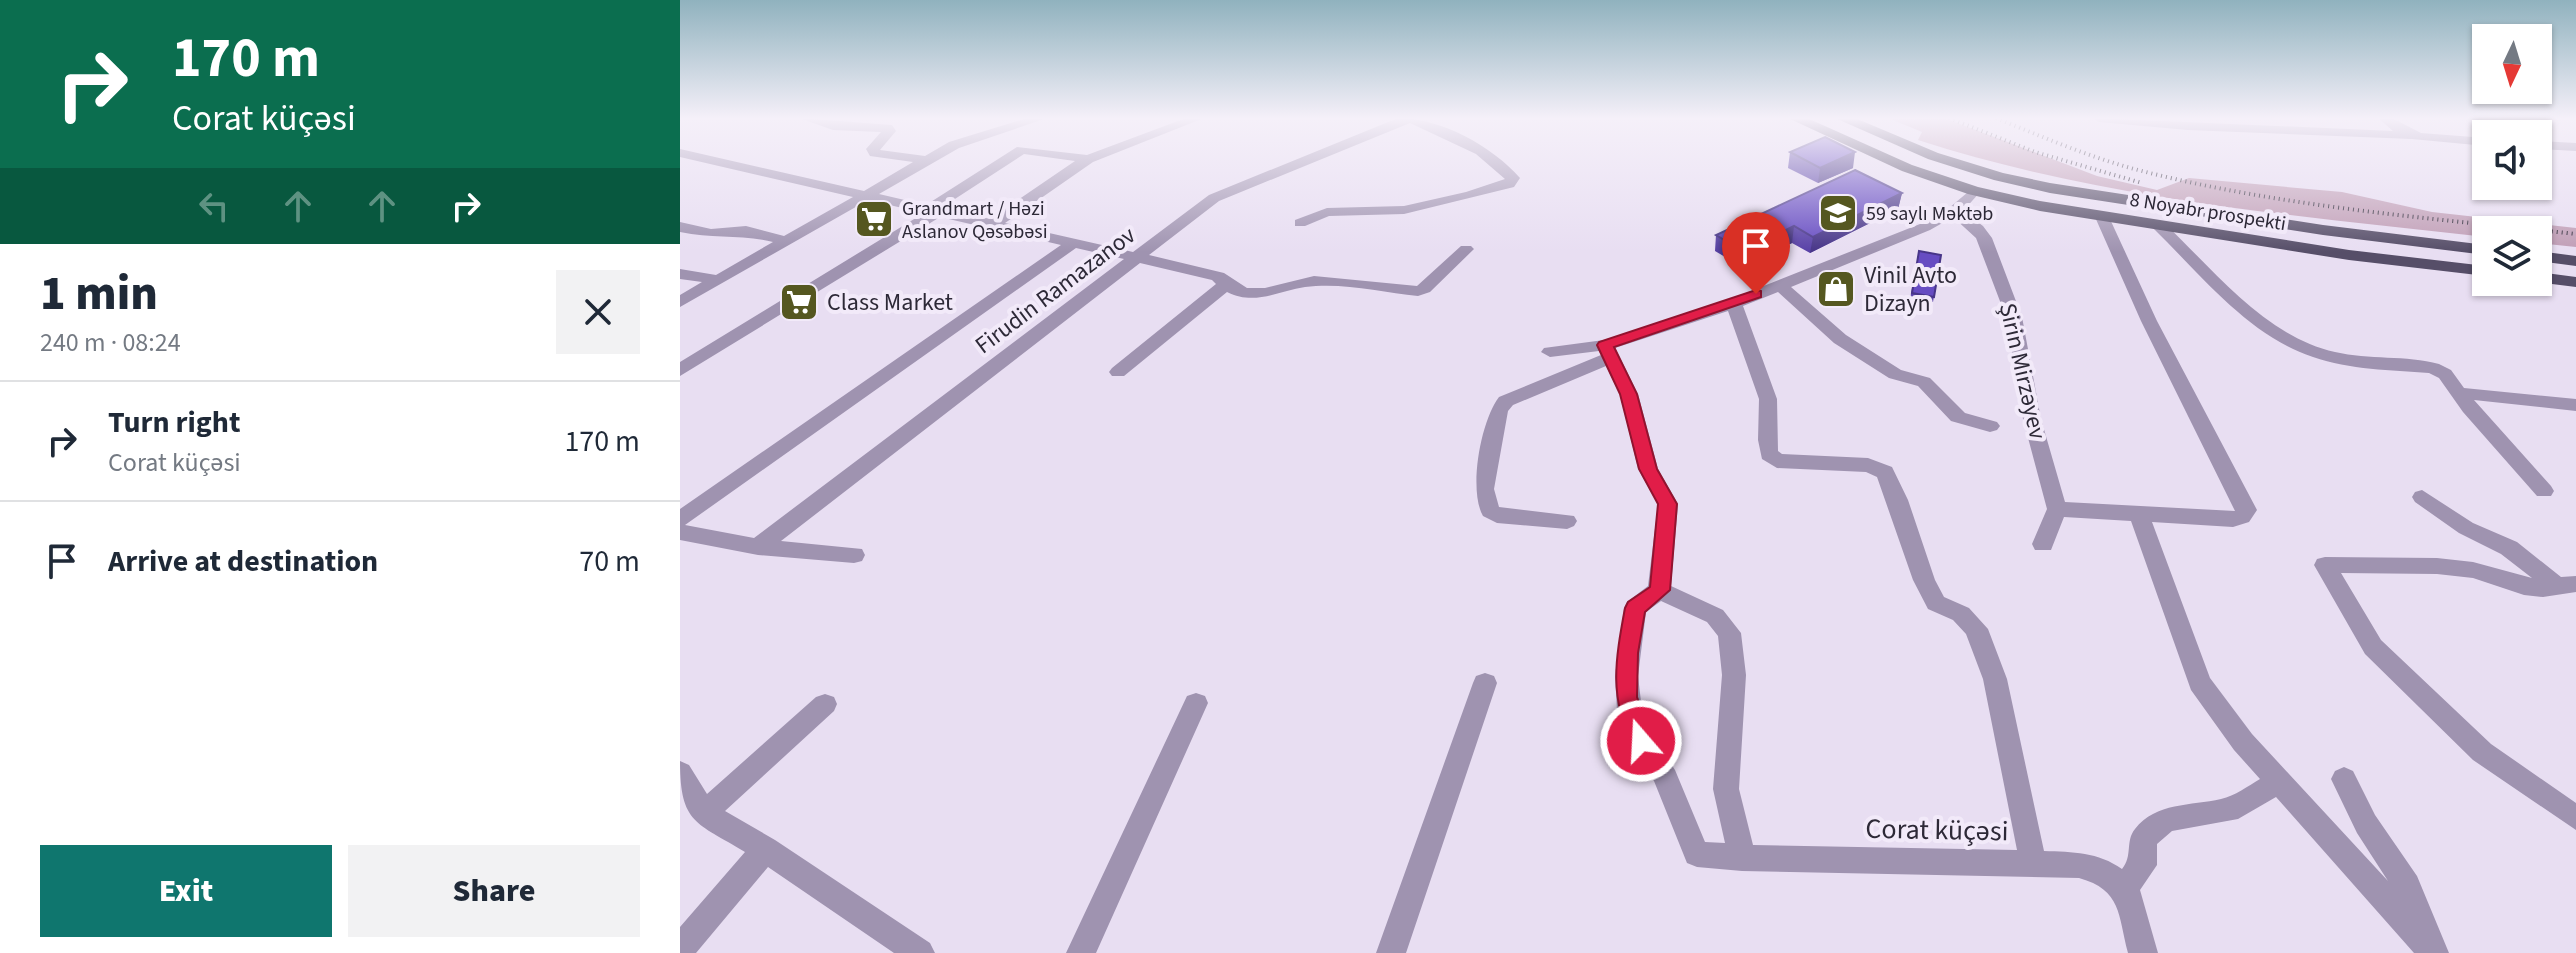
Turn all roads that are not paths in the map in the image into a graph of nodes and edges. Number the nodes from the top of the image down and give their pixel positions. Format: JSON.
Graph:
{"nodes":[{"id":1,"x":722,"y":162,"type":"edge"},
{"id":2,"x":921,"y":162,"type":"edge"},
{"id":3,"x":1004,"y":162,"type":"edge"},
{"id":4,"x":1083,"y":162,"type":"edge"},
{"id":5,"x":1301,"y":162,"type":"edge"},
{"id":6,"x":1495,"y":162,"type":"edge"},
{"id":7,"x":1895,"y":162,"type":"edge"},
{"id":8,"x":1953,"y":162,"type":"edge"},
{"id":9,"x":1974,"y":191,"type":"junction"},
{"id":10,"x":865,"y":195,"type":"junction"},
{"id":11,"x":932,"y":211,"type":"junction"},
{"id":12,"x":1954,"y":211,"type":"junction"},
{"id":13,"x":2102,"y":217,"type":"junction"},
{"id":14,"x":1300,"y":223,"type":"dead end"},
{"id":15,"x":992,"y":225,"type":"junction"},
{"id":16,"x":680,"y":227,"type":"edge"},
{"id":17,"x":2160,"y":227,"type":"junction"},
{"id":18,"x":787,"y":241,"type":"junction"},
{"id":19,"x":1073,"y":243,"type":"junction"},
{"id":20,"x":2472,"y":248,"type":"edge"},
{"id":21,"x":1466,"y":249,"type":"dead end"},
{"id":22,"x":1137,"y":257,"type":"junction"},
{"id":23,"x":2552,"y":258,"type":"edge"},
{"id":24,"x":2576,"y":261,"type":"edge"},
{"id":25,"x":2472,"y":269,"type":"edge"},
{"id":26,"x":680,"y":274,"type":"edge"},
{"id":27,"x":2552,"y":279,"type":"edge"},
{"id":28,"x":717,"y":280,"type":"junction"},
{"id":29,"x":2576,"y":282,"type":"edge"},
{"id":30,"x":1226,"y":284,"type":"junction"},
{"id":31,"x":1779,"y":285,"type":"junction"},
{"id":32,"x":680,"y":302,"type":"edge"},
{"id":33,"x":1734,"y":304,"type":"junction"},
{"id":34,"x":1608,"y":351,"type":"junction"},
{"id":35,"x":1550,"y":352,"type":"dead end"},
{"id":36,"x":680,"y":370,"type":"edge"},
{"id":37,"x":1118,"y":372,"type":"dead end"},
{"id":38,"x":2461,"y":393,"type":"junction"},
{"id":39,"x":2576,"y":405,"type":"edge"},
{"id":40,"x":1990,"y":426,"type":"dead end"},
{"id":41,"x":2544,"y":491,"type":"dead end"},
{"id":42,"x":2422,"y":497,"type":"dead end"},
{"id":43,"x":2057,"y":509,"type":"junction"},
{"id":44,"x":2139,"y":514,"type":"junction"},
{"id":45,"x":680,"y":519,"type":"edge"},
{"id":46,"x":1567,"y":521,"type":"dead end"},
{"id":47,"x":680,"y":532,"type":"edge"},
{"id":48,"x":2043,"y":544,"type":"dead end"},
{"id":49,"x":758,"y":547,"type":"junction"},
{"id":50,"x":854,"y":555,"type":"dead end"},
{"id":51,"x":2567,"y":585,"type":"edge"},
{"id":52,"x":1659,"y":590,"type":"junction"},
{"id":53,"x":1485,"y":683,"type":"dead end"},
{"id":54,"x":1196,"y":703,"type":"dead end"},
{"id":55,"x":825,"y":704,"type":"dead end"},
{"id":56,"x":680,"y":773,"type":"edge"},
{"id":57,"x":2344,"y":779,"type":"dead end"},
{"id":58,"x":2281,"y":781,"type":"junction"},
{"id":59,"x":704,"y":813,"type":"junction"},
{"id":60,"x":2576,"y":818,"type":"edge"},
{"id":61,"x":765,"y":849,"type":"junction"},
{"id":62,"x":1742,"y":858,"type":"junction"},
{"id":63,"x":2033,"y":862,"type":"junction"},
{"id":64,"x":2125,"y":887,"type":"junction"},
{"id":65,"x":680,"y":949,"type":"edge"},
{"id":66,"x":2432,"y":951,"type":"edge"},
{"id":67,"x":918,"y":953,"type":"edge"},
{"id":68,"x":1081,"y":953,"type":"edge"},
{"id":69,"x":1391,"y":953,"type":"edge"},
{"id":70,"x":2143,"y":953,"type":"edge"}],
"edges":[{"from":1,"to":10,"type":"street"},
{"from":2,"to":10,"type":"street"},
{"from":3,"to":11,"type":"street"},
{"from":4,"to":15,"type":"street"},
{"from":5,"to":22,"type":"street","name":"Firudin Ramazanov"},
{"from":6,"to":14,"type":"street"},
{"from":7,"to":9,"type":"highway","name":"8 Noyabr prospekti"},
{"from":8,"to":20,"type":"highway","name":"8 Noyabr prospekti"},
{"from":9,"to":12,"type":"street"},
{"from":9,"to":13,"type":"highway","name":"8 Noyabr prospekti"},
{"from":10,"to":11,"type":"street"},
{"from":10,"to":18,"type":"street"},
{"from":11,"to":15,"type":"street"},
{"from":11,"to":36,"type":"street"},
{"from":12,"to":31,"type":"street"},
{"from":12,"to":43,"type":"street","name":"Şirin Mirzəyev"},
{"from":13,"to":17,"type":"highway","name":"8 Noyabr prospekti"},
{"from":13,"to":44,"type":"street"},
{"from":15,"to":19,"type":"street"},
{"from":16,"to":18,"type":"street"},
{"from":17,"to":25,"type":"highway","name":"8 Noyabr prospekti"},
{"from":17,"to":38,"type":"street"},
{"from":18,"to":28,"type":"street"},
{"from":19,"to":22,"type":"street"},
{"from":19,"to":45,"type":"street","name":"Firudin Ramazanov"},
{"from":21,"to":30,"type":"street"},
{"from":22,"to":30,"type":"street"},
{"from":22,"to":49,"type":"street","name":"Firudin Ramazanov"},
{"from":23,"to":24,"type":"highway"},
{"from":26,"to":28,"type":"street"},
{"from":27,"to":29,"type":"highway"},
{"from":28,"to":32,"type":"street"},
{"from":30,"to":37,"type":"street"},
{"from":31,"to":33,"type":"street"},
{"from":31,"to":40,"type":"street"},
{"from":33,"to":34,"type":"street"},
{"from":33,"to":63,"type":"street"},
{"from":34,"to":35,"type":"street"},
{"from":34,"to":46,"type":"street"},
{"from":34,"to":52,"type":"street"},
{"from":38,"to":39,"type":"street"},
{"from":38,"to":41,"type":"street"},
{"from":42,"to":51,"type":"street"},
{"from":43,"to":44,"type":"street"},
{"from":43,"to":48,"type":"street"},
{"from":44,"to":58,"type":"street"},
{"from":47,"to":49,"type":"street"},
{"from":49,"to":50,"type":"street"},
{"from":51,"to":60,"type":"street"},
{"from":52,"to":62,"type":"street"},
{"from":52,"to":62,"type":"street","name":"Corat küçəsi"},
{"from":53,"to":69,"type":"street"},
{"from":54,"to":68,"type":"street"},
{"from":55,"to":59,"type":"street"},
{"from":56,"to":59,"type":"street"},
{"from":57,"to":66,"type":"street"},
{"from":58,"to":64,"type":"street"},
{"from":58,"to":66,"type":"street"},
{"from":59,"to":61,"type":"street"},
{"from":61,"to":65,"type":"street"},
{"from":61,"to":67,"type":"street"},
{"from":62,"to":63,"type":"street","name":"Corat küçəsi"},
{"from":63,"to":64,"type":"street","name":"Corat küçəsi"},
{"from":64,"to":70,"type":"street"}]}
